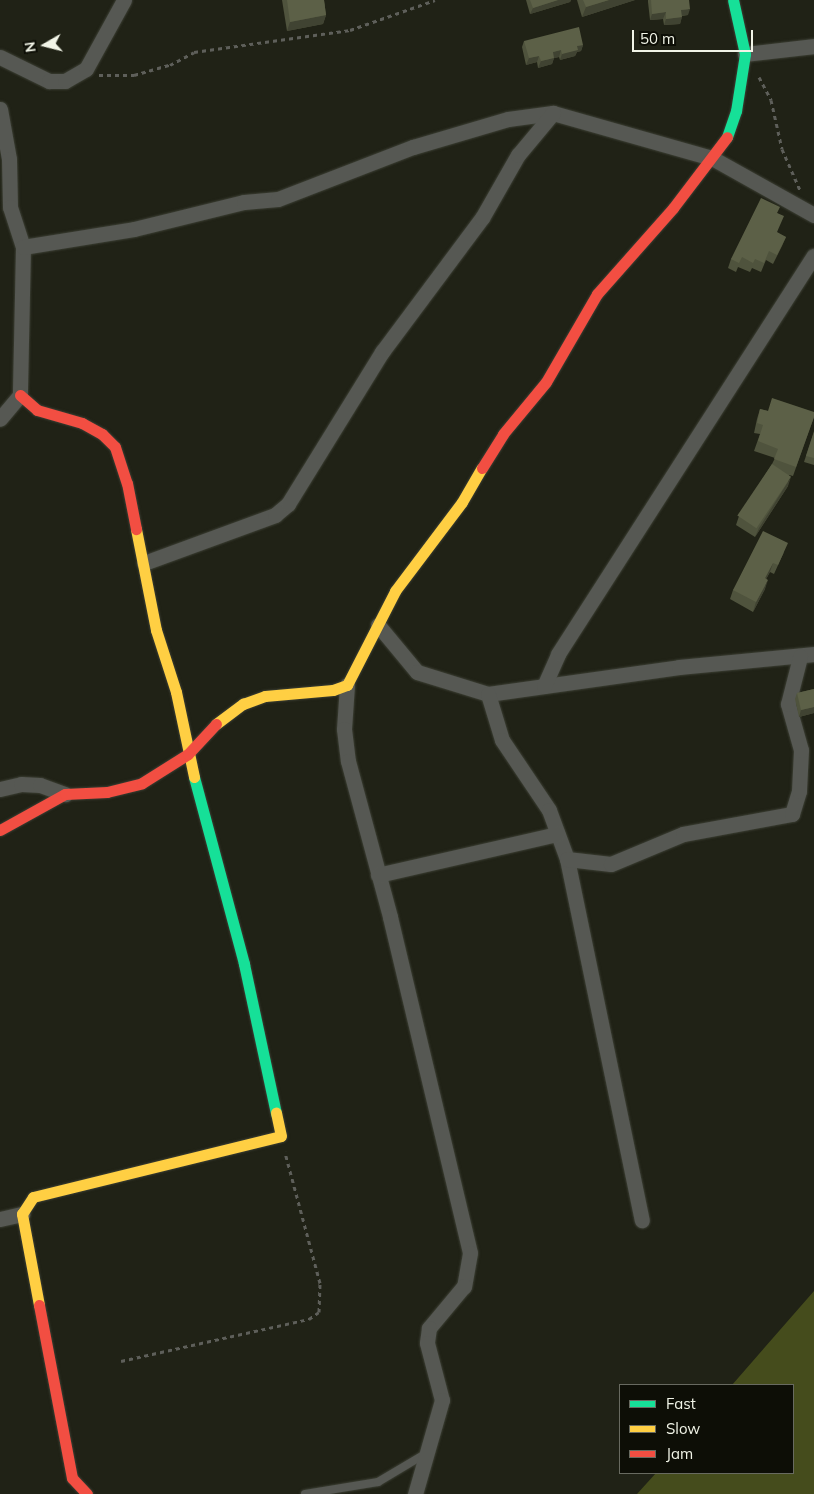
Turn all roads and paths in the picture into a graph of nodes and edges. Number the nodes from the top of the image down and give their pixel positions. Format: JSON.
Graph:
{"nodes":[{"id":1,"x":124,"y":0,"type":"edge"},
{"id":2,"x":435,"y":0,"type":"edge"},
{"id":3,"x":733,"y":0,"type":"edge"},
{"id":4,"x":814,"y":46,"type":"edge"},
{"id":5,"x":0,"y":57,"type":"edge"},
{"id":6,"x":745,"y":59,"type":"junction"},
{"id":7,"x":86,"y":69,"type":"junction"},
{"id":8,"x":0,"y":109,"type":"edge"},
{"id":9,"x":553,"y":113,"type":"junction"},
{"id":10,"x":712,"y":158,"type":"junction"},
{"id":11,"x":5,"y":209,"type":"edge"},
{"id":12,"x":812,"y":213,"type":"edge"},
{"id":13,"x":23,"y":247,"type":"junction"},
{"id":14,"x":814,"y":256,"type":"edge"},
{"id":15,"x":20,"y":395,"type":"junction"},
{"id":16,"x":0,"y":419,"type":"edge"},
{"id":17,"x":144,"y":562,"type":"junction"},
{"id":18,"x":378,"y":625,"type":"junction"},
{"id":19,"x":807,"y":656,"type":"edge"},
{"id":20,"x":347,"y":685,"type":"junction"},
{"id":21,"x":544,"y":686,"type":"junction"},
{"id":22,"x":488,"y":694,"type":"junction"},
{"id":23,"x":188,"y":754,"type":"junction"},
{"id":24,"x":0,"y":789,"type":"edge"},
{"id":25,"x":65,"y":794,"type":"junction"},
{"id":26,"x":0,"y":830,"type":"edge"},
{"id":27,"x":557,"y":834,"type":"junction"},
{"id":28,"x":567,"y":859,"type":"junction"},
{"id":29,"x":378,"y":875,"type":"junction"},
{"id":30,"x":281,"y":1136,"type":"junction"},
{"id":31,"x":22,"y":1214,"type":"junction"},
{"id":32,"x":0,"y":1219,"type":"edge"},
{"id":33,"x":642,"y":1220,"type":"dead end"},
{"id":34,"x":121,"y":1361,"type":"dead end"},
{"id":35,"x":427,"y":1454,"type":"junction"},
{"id":36,"x":87,"y":1494,"type":"edge"},
{"id":37,"x":305,"y":1494,"type":"edge"},
{"id":38,"x":416,"y":1494,"type":"edge"}],
"edges":[{"from":1,"to":7,"type":"street"},
{"from":2,"to":7,"type":"path"},
{"from":3,"to":6,"type":"street"},
{"from":4,"to":6,"type":"street"},
{"from":5,"to":7,"type":"street"},
{"from":6,"to":10,"type":"street"},
{"from":6,"to":12,"type":"path"},
{"from":8,"to":11,"type":"street"},
{"from":9,"to":10,"type":"street"},
{"from":9,"to":13,"type":"street"},
{"from":9,"to":17,"type":"street"},
{"from":10,"to":12,"type":"street"},
{"from":10,"to":18,"type":"street"},
{"from":11,"to":13,"type":"street"},
{"from":13,"to":15,"type":"street"},
{"from":14,"to":21,"type":"street"},
{"from":15,"to":16,"type":"street"},
{"from":15,"to":17,"type":"street"},
{"from":17,"to":23,"type":"street"},
{"from":18,"to":20,"type":"street"},
{"from":18,"to":22,"type":"street"},
{"from":19,"to":21,"type":"street"},
{"from":19,"to":28,"type":"street"},
{"from":20,"to":23,"type":"street"},
{"from":20,"to":29,"type":"street"},
{"from":21,"to":22,"type":"street"},
{"from":22,"to":27,"type":"street"},
{"from":23,"to":25,"type":"street"},
{"from":23,"to":30,"type":"street"},
{"from":24,"to":25,"type":"street"},
{"from":25,"to":26,"type":"street"},
{"from":27,"to":28,"type":"street"},
{"from":27,"to":29,"type":"street"},
{"from":28,"to":33,"type":"street"},
{"from":29,"to":35,"type":"street"},
{"from":30,"to":31,"type":"street"},
{"from":30,"to":34,"type":"path"},
{"from":31,"to":32,"type":"street"},
{"from":31,"to":36,"type":"street"},
{"from":35,"to":37,"type":"lane"},
{"from":35,"to":38,"type":"street"}]}
